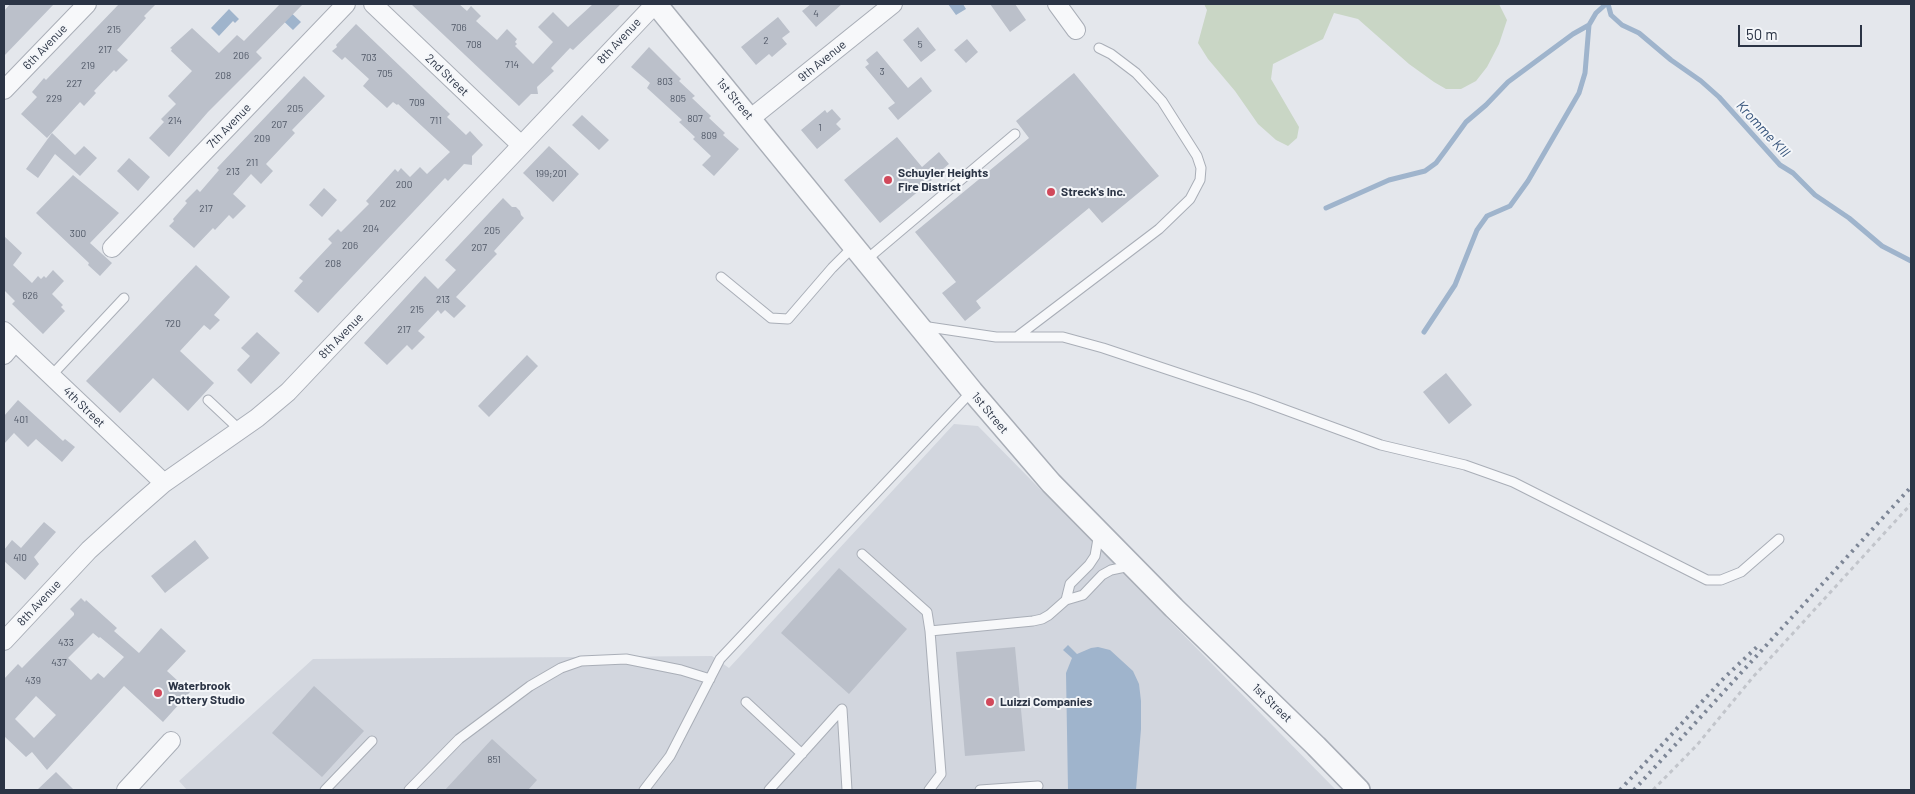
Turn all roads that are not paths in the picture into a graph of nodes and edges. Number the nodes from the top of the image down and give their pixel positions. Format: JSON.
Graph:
{"nodes":[{"id":1,"x":87,"y":4,"type":"edge"},
{"id":2,"x":346,"y":4,"type":"edge"},
{"id":3,"x":373,"y":4,"type":"edge"},
{"id":4,"x":655,"y":4,"type":"edge"},
{"id":5,"x":893,"y":4,"type":"edge"},
{"id":6,"x":1057,"y":4,"type":"edge"},
{"id":7,"x":1076,"y":30,"type":"dead end"},
{"id":8,"x":1099,"y":48,"type":"dead end"},
{"id":9,"x":4,"y":90,"type":"edge"},
{"id":10,"x":751,"y":118,"type":"junction"},
{"id":11,"x":1015,"y":134,"type":"dead end"},
{"id":12,"x":521,"y":146,"type":"junction"},
{"id":13,"x":112,"y":248,"type":"dead end"},
{"id":14,"x":860,"y":252,"type":"junction"},
{"id":15,"x":721,"y":278,"type":"dead end"},
{"id":16,"x":124,"y":298,"type":"dead end"},
{"id":17,"x":919,"y":326,"type":"junction"},
{"id":18,"x":1018,"y":336,"type":"junction"},
{"id":19,"x":8,"y":343,"type":"edge"},
{"id":20,"x":51,"y":376,"type":"junction"},
{"id":21,"x":972,"y":391,"type":"junction"},
{"id":22,"x":208,"y":400,"type":"dead end"},
{"id":23,"x":241,"y":431,"type":"junction"},
{"id":24,"x":164,"y":483,"type":"junction"},
{"id":25,"x":1099,"y":533,"type":"junction"},
{"id":26,"x":1779,"y":539,"type":"dead end"},
{"id":27,"x":862,"y":554,"type":"dead end"},
{"id":28,"x":1132,"y":566,"type":"junction"},
{"id":29,"x":1066,"y":600,"type":"junction"},
{"id":30,"x":930,"y":631,"type":"junction"},
{"id":31,"x":4,"y":641,"type":"edge"},
{"id":32,"x":710,"y":679,"type":"junction"},
{"id":33,"x":746,"y":702,"type":"dead end"},
{"id":34,"x":171,"y":741,"type":"dead end"},
{"id":35,"x":372,"y":741,"type":"dead end"},
{"id":36,"x":802,"y":754,"type":"junction"},
{"id":37,"x":1038,"y":786,"type":"dead end"},
{"id":38,"x":931,"y":788,"type":"edge"},
{"id":39,"x":126,"y":790,"type":"edge"},
{"id":40,"x":325,"y":790,"type":"edge"},
{"id":41,"x":409,"y":790,"type":"edge"},
{"id":42,"x":644,"y":790,"type":"edge"},
{"id":43,"x":769,"y":790,"type":"edge"},
{"id":44,"x":847,"y":790,"type":"edge"},
{"id":45,"x":944,"y":790,"type":"edge"},
{"id":46,"x":980,"y":790,"type":"edge"},
{"id":47,"x":1359,"y":790,"type":"edge"}],
"edges":[{"from":1,"to":9,"type":"street","name":"6th Avenue"},
{"from":2,"to":13,"type":"street","name":"7th Avenue"},
{"from":3,"to":12,"type":"street","name":"2nd Street"},
{"from":4,"to":10,"type":"street","name":"1st Street"},
{"from":4,"to":12,"type":"street","name":"8th Avenue"},
{"from":5,"to":10,"type":"street","name":"9th Avenue"},
{"from":6,"to":7,"type":"street"},
{"from":8,"to":18,"type":"lane"},
{"from":10,"to":14,"type":"street","name":"1st Street"},
{"from":11,"to":14,"type":"lane"},
{"from":12,"to":23,"type":"street","name":"8th Avenue"},
{"from":14,"to":15,"type":"lane"},
{"from":14,"to":17,"type":"street","name":"1st Street"},
{"from":16,"to":20,"type":"lane"},
{"from":17,"to":18,"type":"lane"},
{"from":17,"to":21,"type":"street","name":"1st Street"},
{"from":18,"to":26,"type":"lane"},
{"from":19,"to":20,"type":"street","name":"4th Street"},
{"from":20,"to":24,"type":"street","name":"4th Street"},
{"from":21,"to":25,"type":"street","name":"1st Street"},
{"from":21,"to":32,"type":"lane"},
{"from":22,"to":23,"type":"lane"},
{"from":23,"to":24,"type":"street","name":"8th Avenue"},
{"from":24,"to":31,"type":"street","name":"8th Avenue"},
{"from":25,"to":28,"type":"street","name":"1st Street"},
{"from":25,"to":29,"type":"lane"},
{"from":27,"to":30,"type":"lane"},
{"from":28,"to":29,"type":"lane"},
{"from":28,"to":47,"type":"street","name":"1st Street"},
{"from":29,"to":30,"type":"lane"},
{"from":30,"to":38,"type":"lane"},
{"from":32,"to":41,"type":"lane"},
{"from":32,"to":42,"type":"lane"},
{"from":33,"to":36,"type":"lane"},
{"from":34,"to":39,"type":"street"},
{"from":35,"to":40,"type":"lane"},
{"from":36,"to":43,"type":"lane"},
{"from":36,"to":44,"type":"lane"},
{"from":37,"to":46,"type":"lane"},
{"from":38,"to":45,"type":"lane"}]}
